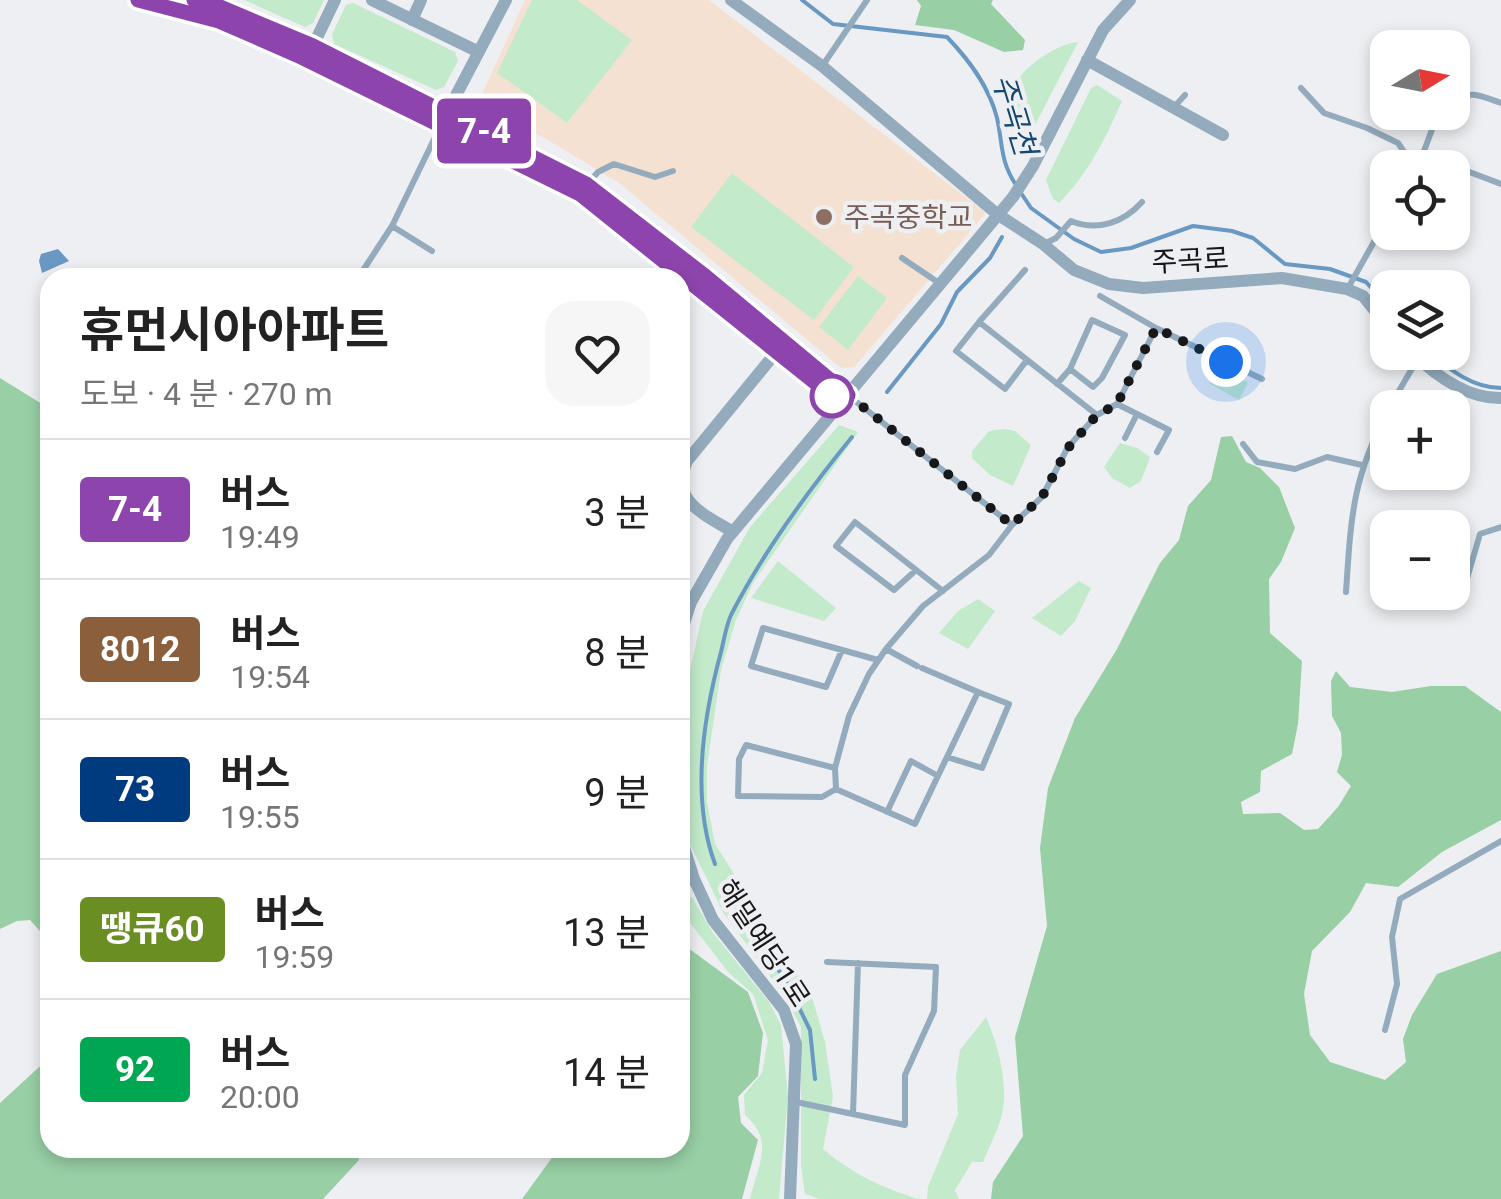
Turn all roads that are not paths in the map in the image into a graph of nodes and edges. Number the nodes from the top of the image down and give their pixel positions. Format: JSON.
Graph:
{"nodes":[{"id":1,"x":138,"y":0,"type":"edge"},
{"id":2,"x":193,"y":0,"type":"edge"},
{"id":3,"x":335,"y":0,"type":"edge"},
{"id":4,"x":372,"y":0,"type":"edge"},
{"id":5,"x":421,"y":0,"type":"edge"},
{"id":6,"x":506,"y":0,"type":"edge"},
{"id":7,"x":731,"y":0,"type":"edge"},
{"id":8,"x":867,"y":0,"type":"edge"},
{"id":9,"x":1130,"y":0,"type":"edge"},
{"id":10,"x":412,"y":20,"type":"junction"},
{"id":11,"x":313,"y":46,"type":"junction"},
{"id":12,"x":479,"y":52,"type":"junction"},
{"id":13,"x":1087,"y":60,"type":"junction"},
{"id":14,"x":822,"y":66,"type":"junction"},
{"id":15,"x":1301,"y":88,"type":"dead end"},
{"id":16,"x":1185,"y":95,"type":"dead end"},
{"id":17,"x":1470,"y":95,"type":"edge"},
{"id":18,"x":1501,"y":104,"type":"edge"},
{"id":19,"x":1174,"y":108,"type":"junction"},
{"id":20,"x":444,"y":119,"type":"junction"},
{"id":21,"x":1224,"y":135,"type":"dead end"},
{"id":22,"x":1401,"y":150,"type":"edge"},
{"id":23,"x":673,"y":171,"type":"dead end"},
{"id":24,"x":1470,"y":172,"type":"edge"},
{"id":25,"x":1501,"y":184,"type":"edge"},
{"id":26,"x":583,"y":189,"type":"junction"},
{"id":27,"x":1142,"y":202,"type":"dead end"},
{"id":28,"x":997,"y":214,"type":"junction"},
{"id":29,"x":392,"y":226,"type":"junction"},
{"id":30,"x":1049,"y":241,"type":"junction"},
{"id":31,"x":1370,"y":248,"type":"edge"},
{"id":32,"x":432,"y":251,"type":"dead end"},
{"id":33,"x":902,"y":258,"type":"dead end"},
{"id":34,"x":365,"y":268,"type":"edge"},
{"id":35,"x":683,"y":268,"type":"edge"},
{"id":36,"x":1025,"y":270,"type":"dead end"},
{"id":37,"x":690,"y":274,"type":"edge"},
{"id":38,"x":940,"y":284,"type":"junction"},
{"id":39,"x":1348,"y":289,"type":"junction"},
{"id":40,"x":1100,"y":296,"type":"dead end"},
{"id":41,"x":1370,"y":305,"type":"edge"},
{"id":42,"x":979,"y":322,"type":"junction"},
{"id":43,"x":1156,"y":328,"type":"junction"},
{"id":44,"x":781,"y":346,"type":"junction"},
{"id":45,"x":1027,"y":360,"type":"junction"},
{"id":46,"x":1070,"y":368,"type":"junction"},
{"id":47,"x":1435,"y":370,"type":"edge"},
{"id":48,"x":1262,"y":379,"type":"dead end"},
{"id":49,"x":1057,"y":384,"type":"junction"},
{"id":50,"x":848,"y":395,"type":"junction"},
{"id":51,"x":1501,"y":398,"type":"edge"},
{"id":52,"x":1117,"y":404,"type":"junction"},
{"id":53,"x":1137,"y":414,"type":"junction"},
{"id":54,"x":1096,"y":416,"type":"junction"},
{"id":55,"x":1125,"y":438,"type":"dead end"},
{"id":56,"x":1242,"y":444,"type":"dead end"},
{"id":57,"x":1370,"y":448,"type":"edge"},
{"id":58,"x":1157,"y":452,"type":"dead end"},
{"id":59,"x":690,"y":456,"type":"edge"},
{"id":60,"x":1362,"y":465,"type":"junction"},
{"id":61,"x":690,"y":502,"type":"edge"},
{"id":62,"x":1012,"y":525,"type":"junction"},
{"id":63,"x":1501,"y":527,"type":"edge"},
{"id":64,"x":733,"y":532,"type":"junction"},
{"id":65,"x":1470,"y":568,"type":"edge"},
{"id":66,"x":916,"y":570,"type":"junction"},
{"id":67,"x":943,"y":591,"type":"junction"},
{"id":68,"x":1346,"y":592,"type":"dead end"},
{"id":69,"x":690,"y":605,"type":"edge"},
{"id":70,"x":886,"y":649,"type":"junction"},
{"id":71,"x":842,"y":650,"type":"junction"},
{"id":72,"x":878,"y":660,"type":"junction"},
{"id":73,"x":978,"y":692,"type":"junction"},
{"id":74,"x":947,"y":756,"type":"junction"},
{"id":75,"x":835,"y":768,"type":"junction"},
{"id":76,"x":938,"y":776,"type":"junction"},
{"id":77,"x":836,"y":789,"type":"junction"},
{"id":78,"x":887,"y":812,"type":"junction"},
{"id":79,"x":1501,"y":841,"type":"edge"},
{"id":80,"x":690,"y":867,"type":"edge"},
{"id":81,"x":694,"y":879,"type":"junction"},
{"id":82,"x":690,"y":882,"type":"edge"},
{"id":83,"x":828,"y":962,"type":"dead end"},
{"id":84,"x":858,"y":963,"type":"junction"},
{"id":85,"x":1385,"y":1030,"type":"dead end"},
{"id":86,"x":794,"y":1102,"type":"junction"},
{"id":87,"x":853,"y":1114,"type":"junction"},
{"id":88,"x":790,"y":1199,"type":"edge"}],
"edges":[{"from":1,"to":20,"type":"street"},
{"from":2,"to":11,"type":"street"},
{"from":3,"to":11,"type":"street"},
{"from":4,"to":10,"type":"street"},
{"from":5,"to":10,"type":"street"},
{"from":6,"to":12,"type":"street"},
{"from":7,"to":14,"type":"street","name":"주곡로"},
{"from":8,"to":14,"type":"lane"},
{"from":9,"to":13,"type":"street"},
{"from":10,"to":12,"type":"street"},
{"from":11,"to":20,"type":"street"},
{"from":12,"to":20,"type":"street"},
{"from":13,"to":19,"type":"street"},
{"from":13,"to":28,"type":"street"},
{"from":14,"to":28,"type":"street","name":"주곡로"},
{"from":15,"to":22,"type":"lane"},
{"from":16,"to":19,"type":"lane"},
{"from":17,"to":18,"type":"lane"},
{"from":19,"to":21,"type":"street"},
{"from":20,"to":26,"type":"street"},
{"from":20,"to":29,"type":"lane"},
{"from":23,"to":26,"type":"lane"},
{"from":24,"to":25,"type":"lane"},
{"from":26,"to":35,"type":"street"},
{"from":27,"to":30,"type":"lane"},
{"from":28,"to":30,"type":"street","name":"주곡로"},
{"from":28,"to":38,"type":"street"},
{"from":29,"to":32,"type":"lane"},
{"from":29,"to":34,"type":"lane"},
{"from":30,"to":39,"type":"street","name":"주곡로"},
{"from":31,"to":39,"type":"lane"},
{"from":33,"to":38,"type":"lane"},
{"from":36,"to":42,"type":"lane"},
{"from":37,"to":44,"type":"street"},
{"from":38,"to":50,"type":"street"},
{"from":39,"to":41,"type":"street"},
{"from":40,"to":43,"type":"lane"},
{"from":42,"to":45,"type":"lane"},
{"from":42,"to":45,"type":"lane"},
{"from":43,"to":48,"type":"lane"},
{"from":43,"to":52,"type":"lane"},
{"from":44,"to":50,"type":"street"},
{"from":44,"to":59,"type":"street"},
{"from":45,"to":49,"type":"lane"},
{"from":46,"to":46,"type":"lane"},
{"from":46,"to":49,"type":"lane"},
{"from":47,"to":51,"type":"street"},
{"from":49,"to":54,"type":"lane"},
{"from":50,"to":62,"type":"lane"},
{"from":50,"to":64,"type":"street"},
{"from":52,"to":53,"type":"lane"},
{"from":52,"to":54,"type":"lane"},
{"from":53,"to":55,"type":"lane"},
{"from":53,"to":58,"type":"lane"},
{"from":54,"to":62,"type":"lane"},
{"from":56,"to":60,"type":"lane"},
{"from":57,"to":60,"type":"lane"},
{"from":60,"to":68,"type":"lane"},
{"from":61,"to":64,"type":"street"},
{"from":62,"to":67,"type":"lane"},
{"from":63,"to":65,"type":"lane"},
{"from":64,"to":69,"type":"street"},
{"from":66,"to":66,"type":"lane"},
{"from":66,"to":67,"type":"lane"},
{"from":67,"to":70,"type":"lane"},
{"from":70,"to":72,"type":"lane"},
{"from":70,"to":73,"type":"lane"},
{"from":71,"to":71,"type":"lane"},
{"from":71,"to":72,"type":"lane"},
{"from":72,"to":75,"type":"lane"},
{"from":73,"to":74,"type":"lane"},
{"from":73,"to":74,"type":"lane"},
{"from":74,"to":76,"type":"lane"},
{"from":75,"to":77,"type":"lane"},
{"from":75,"to":77,"type":"lane"},
{"from":76,"to":78,"type":"lane"},
{"from":76,"to":78,"type":"lane"},
{"from":77,"to":78,"type":"lane"},
{"from":79,"to":85,"type":"lane"},
{"from":80,"to":81,"type":"street","name":"해밀예당1로"},
{"from":81,"to":82,"type":"lane"},
{"from":81,"to":86,"type":"street","name":"해밀예당1로"},
{"from":83,"to":84,"type":"lane"},
{"from":84,"to":87,"type":"lane"},
{"from":84,"to":87,"type":"lane"},
{"from":86,"to":87,"type":"lane"},
{"from":86,"to":88,"type":"street","name":"해밀예당1로"}]}
